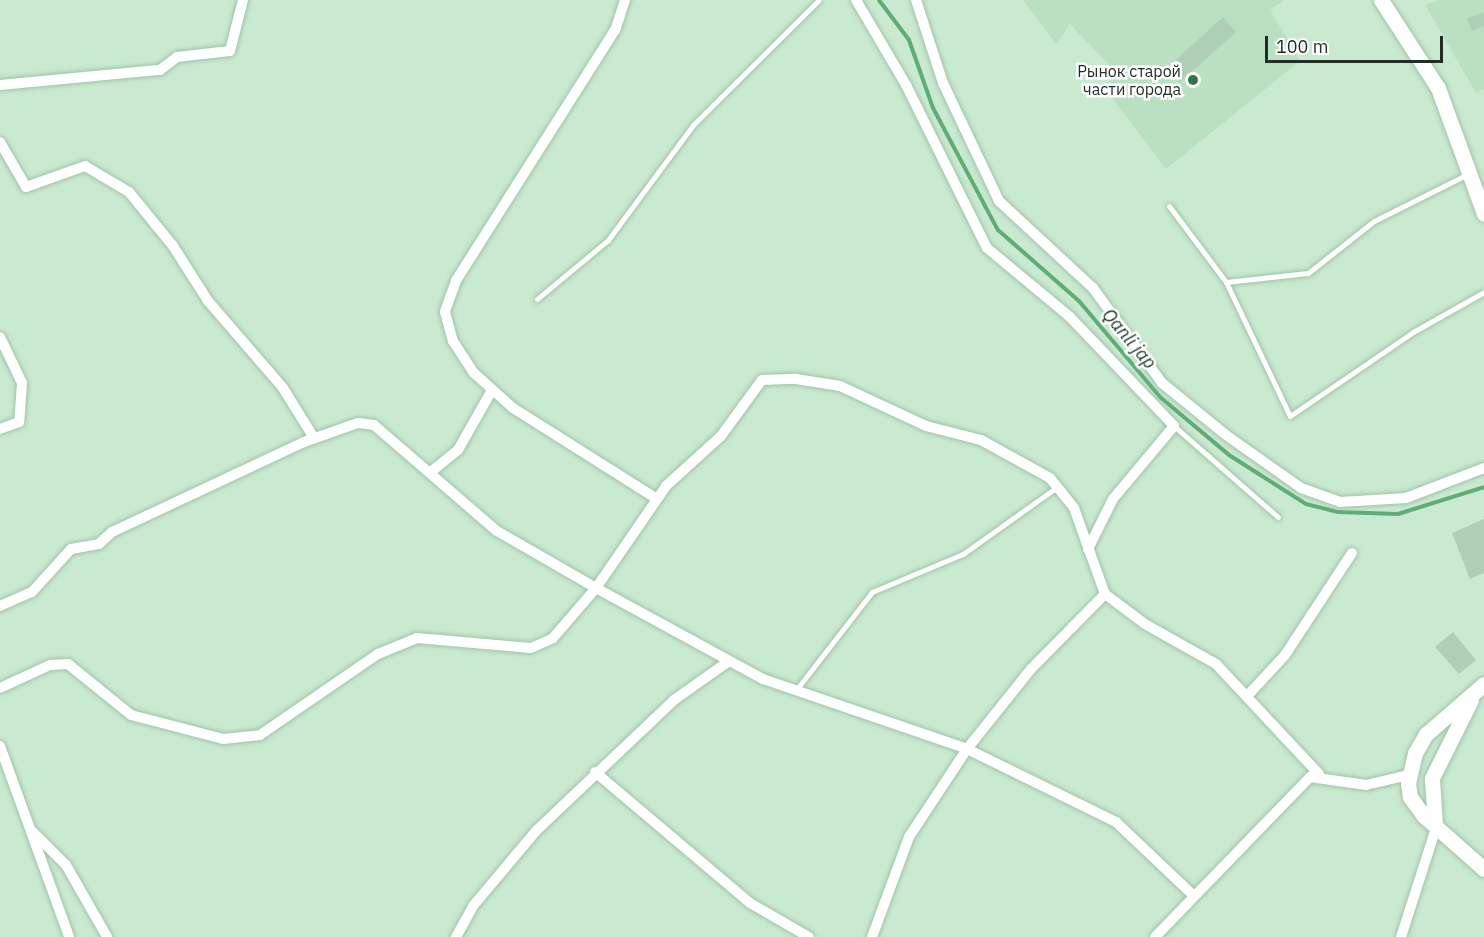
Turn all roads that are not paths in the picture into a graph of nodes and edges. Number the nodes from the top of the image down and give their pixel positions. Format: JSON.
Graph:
{"nodes":[{"id":1,"x":243,"y":0,"type":"edge"},
{"id":2,"x":626,"y":0,"type":"edge"},
{"id":3,"x":819,"y":0,"type":"edge"},
{"id":4,"x":856,"y":0,"type":"edge"},
{"id":5,"x":916,"y":0,"type":"edge"},
{"id":6,"x":1381,"y":0,"type":"edge"},
{"id":7,"x":0,"y":85,"type":"edge"},
{"id":8,"x":0,"y":142,"type":"edge"},
{"id":9,"x":1469,"y":173,"type":"junction"},
{"id":10,"x":1169,"y":206,"type":"dead end"},
{"id":11,"x":1484,"y":214,"type":"edge"},
{"id":12,"x":1226,"y":282,"type":"junction"},
{"id":13,"x":1484,"y":292,"type":"edge"},
{"id":14,"x":537,"y":299,"type":"dead end"},
{"id":15,"x":0,"y":337,"type":"edge"},
{"id":16,"x":492,"y":390,"type":"junction"},
{"id":17,"x":1174,"y":426,"type":"junction"},
{"id":18,"x":0,"y":429,"type":"edge"},
{"id":19,"x":314,"y":438,"type":"junction"},
{"id":20,"x":1484,"y":468,"type":"edge"},
{"id":21,"x":432,"y":471,"type":"junction"},
{"id":22,"x":1058,"y":487,"type":"junction"},
{"id":23,"x":657,"y":499,"type":"junction"},
{"id":24,"x":1278,"y":517,"type":"dead end"},
{"id":25,"x":1088,"y":549,"type":"junction"},
{"id":26,"x":1352,"y":553,"type":"dead end"},
{"id":27,"x":596,"y":588,"type":"junction"},
{"id":28,"x":1105,"y":594,"type":"junction"},
{"id":29,"x":0,"y":606,"type":"edge"},
{"id":30,"x":729,"y":661,"type":"junction"},
{"id":31,"x":1481,"y":686,"type":"edge"},
{"id":32,"x":0,"y":688,"type":"edge"},
{"id":33,"x":796,"y":690,"type":"junction"},
{"id":34,"x":1249,"y":694,"type":"junction"},
{"id":35,"x":0,"y":746,"type":"edge"},
{"id":36,"x":967,"y":749,"type":"junction"},
{"id":37,"x":595,"y":772,"type":"junction"},
{"id":38,"x":1319,"y":774,"type":"junction"},
{"id":39,"x":1408,"y":775,"type":"junction"},
{"id":40,"x":30,"y":828,"type":"junction"},
{"id":41,"x":1436,"y":828,"type":"junction"},
{"id":42,"x":1484,"y":869,"type":"edge"},
{"id":43,"x":1193,"y":895,"type":"junction"},
{"id":44,"x":69,"y":937,"type":"edge"},
{"id":45,"x":107,"y":937,"type":"edge"},
{"id":46,"x":456,"y":937,"type":"edge"},
{"id":47,"x":809,"y":937,"type":"edge"},
{"id":48,"x":872,"y":937,"type":"edge"},
{"id":49,"x":1156,"y":937,"type":"edge"},
{"id":50,"x":1401,"y":937,"type":"edge"}],
"edges":[{"from":1,"to":7,"type":"street"},
{"from":2,"to":16,"type":"street"},
{"from":3,"to":14,"type":"lane"},
{"from":4,"to":17,"type":"street"},
{"from":5,"to":20,"type":"street"},
{"from":6,"to":9,"type":"main road"},
{"from":8,"to":19,"type":"street"},
{"from":9,"to":11,"type":"main road"},
{"from":9,"to":12,"type":"lane"},
{"from":10,"to":12,"type":"lane"},
{"from":12,"to":13,"type":"lane"},
{"from":15,"to":18,"type":"street"},
{"from":16,"to":21,"type":"street"},
{"from":16,"to":23,"type":"street"},
{"from":17,"to":24,"type":"lane"},
{"from":17,"to":25,"type":"street"},
{"from":19,"to":21,"type":"street"},
{"from":19,"to":29,"type":"street"},
{"from":21,"to":27,"type":"street"},
{"from":22,"to":23,"type":"street"},
{"from":22,"to":25,"type":"street"},
{"from":22,"to":33,"type":"lane"},
{"from":23,"to":27,"type":"street"},
{"from":25,"to":28,"type":"street"},
{"from":26,"to":34,"type":"street"},
{"from":27,"to":30,"type":"street"},
{"from":27,"to":32,"type":"street"},
{"from":28,"to":34,"type":"street"},
{"from":28,"to":36,"type":"street"},
{"from":30,"to":33,"type":"street"},
{"from":30,"to":37,"type":"street"},
{"from":31,"to":39,"type":"main road"},
{"from":31,"to":41,"type":"main road"},
{"from":33,"to":36,"type":"street"},
{"from":34,"to":38,"type":"street"},
{"from":35,"to":40,"type":"street"},
{"from":36,"to":43,"type":"street"},
{"from":36,"to":48,"type":"street"},
{"from":37,"to":46,"type":"street"},
{"from":37,"to":47,"type":"street"},
{"from":38,"to":39,"type":"street"},
{"from":38,"to":43,"type":"street"},
{"from":39,"to":41,"type":"main road"},
{"from":40,"to":44,"type":"street"},
{"from":40,"to":45,"type":"street"},
{"from":41,"to":42,"type":"main road"},
{"from":41,"to":50,"type":"street"},
{"from":43,"to":49,"type":"street"}]}
